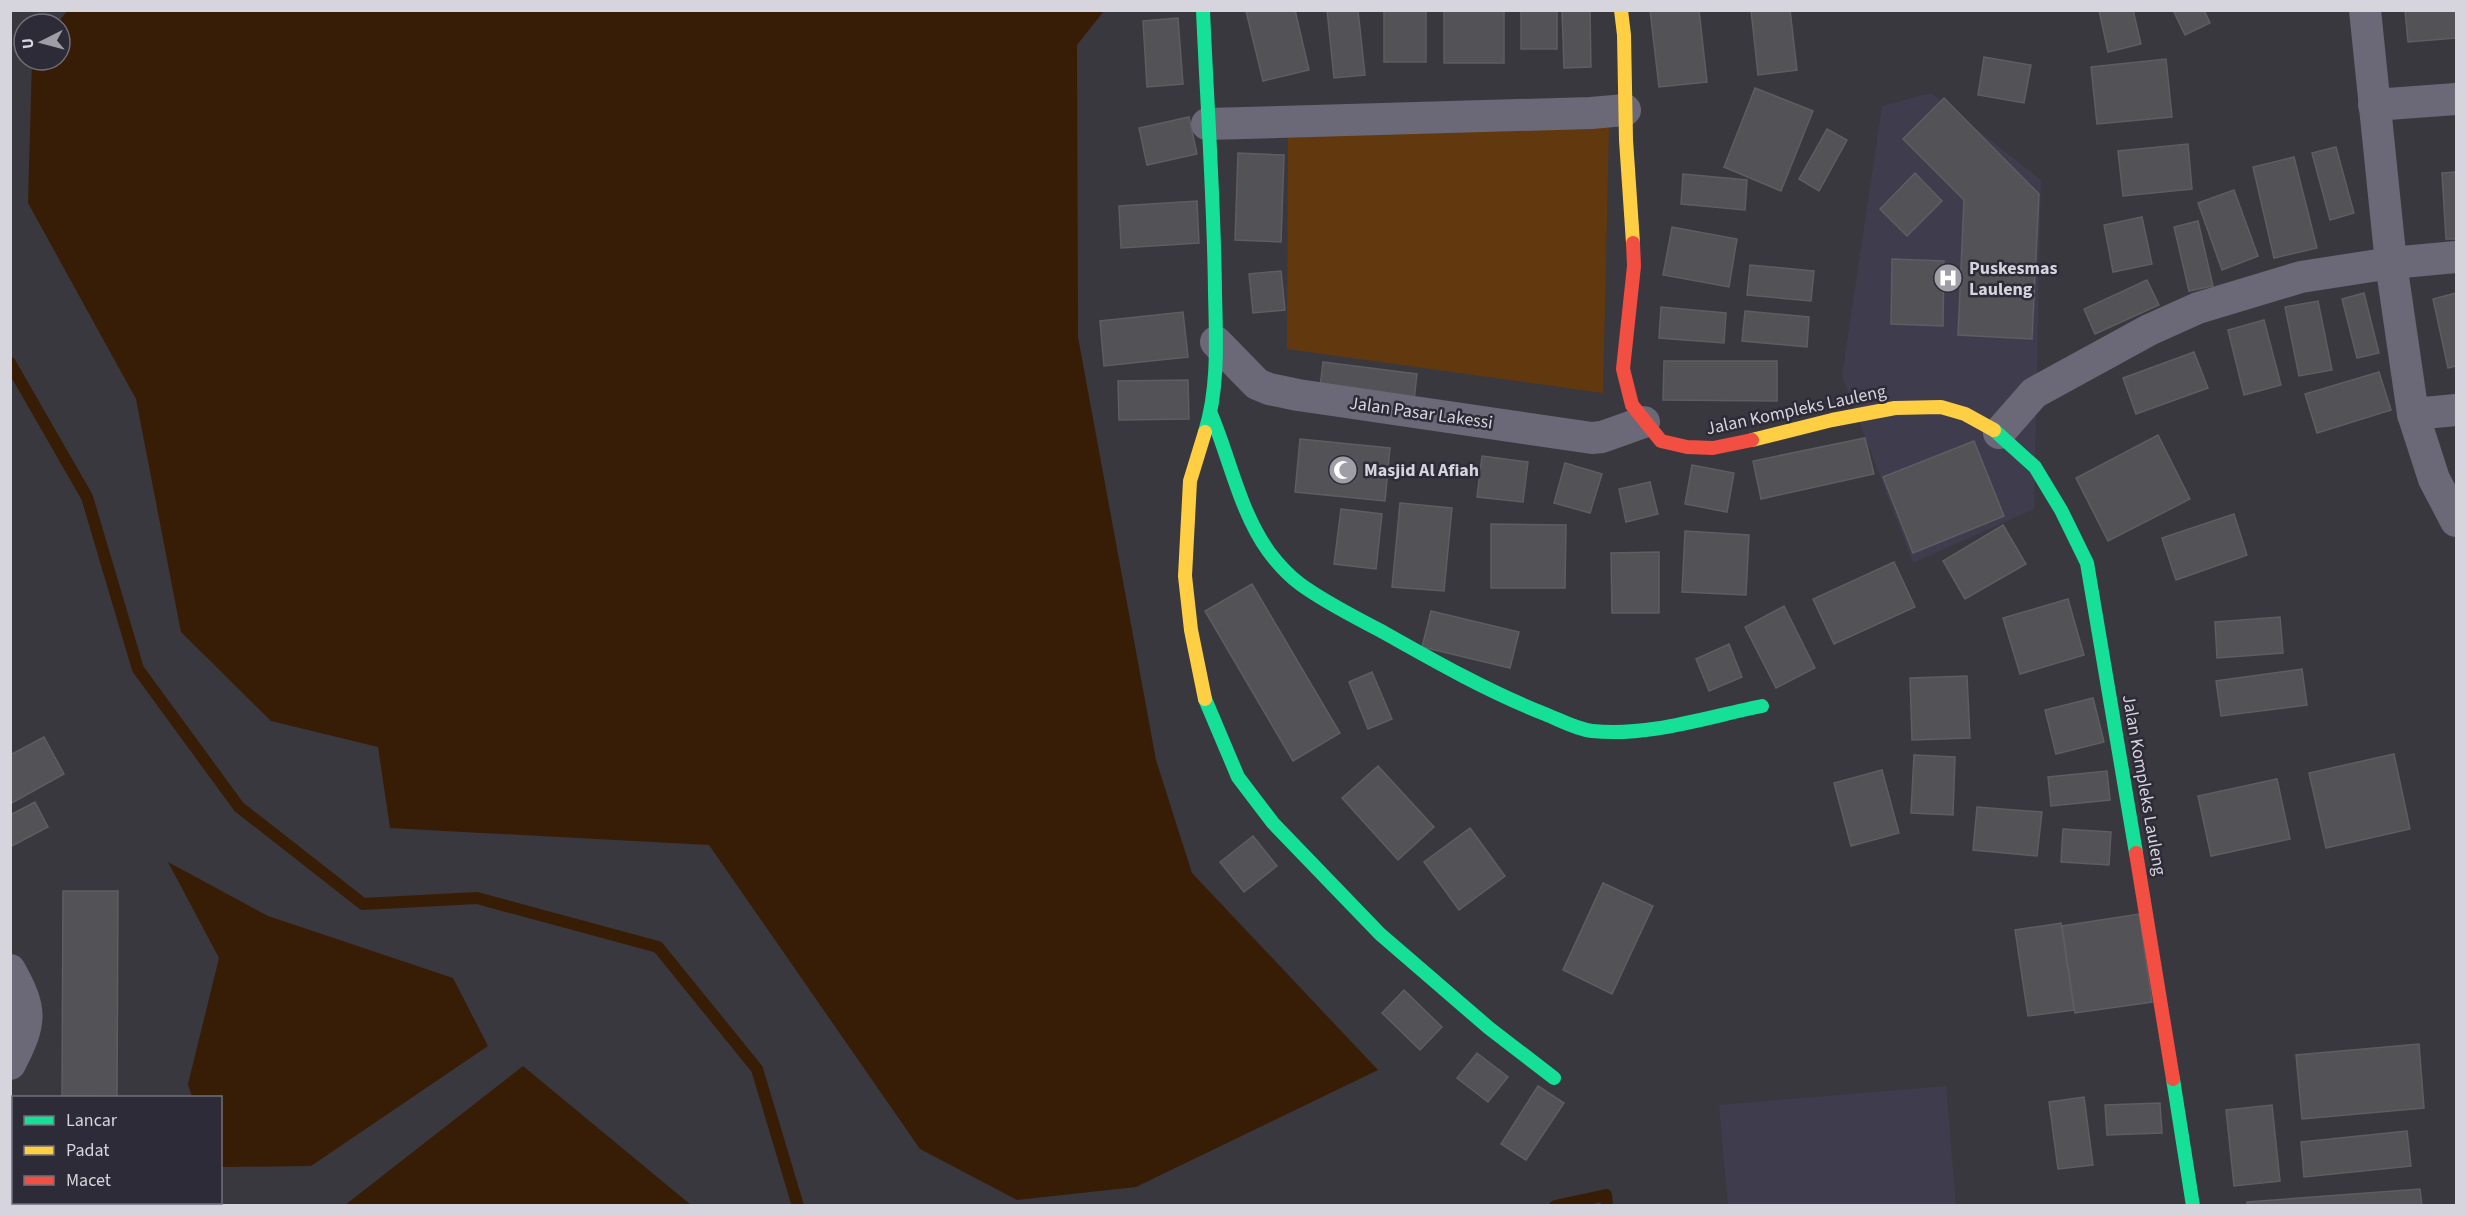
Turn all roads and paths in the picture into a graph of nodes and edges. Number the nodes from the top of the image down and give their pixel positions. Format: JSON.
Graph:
{"nodes":[{"id":1,"x":1203,"y":10,"type":"edge"},
{"id":2,"x":1621,"y":10,"type":"edge"},
{"id":3,"x":2364,"y":10,"type":"edge"},
{"id":4,"x":2457,"y":99,"type":"edge"},
{"id":5,"x":2374,"y":105,"type":"junction"},
{"id":6,"x":1625,"y":110,"type":"junction"},
{"id":7,"x":1207,"y":124,"type":"junction"},
{"id":8,"x":2457,"y":257,"type":"edge"},
{"id":9,"x":2391,"y":263,"type":"junction"},
{"id":10,"x":1216,"y":342,"type":"junction"},
{"id":11,"x":2457,"y":410,"type":"edge"},
{"id":12,"x":1211,"y":414,"type":"junction"},
{"id":13,"x":2414,"y":414,"type":"junction"},
{"id":14,"x":1644,"y":422,"type":"junction"},
{"id":15,"x":1999,"y":433,"type":"junction"},
{"id":16,"x":2457,"y":521,"type":"edge"},
{"id":17,"x":1762,"y":706,"type":"dead end"},
{"id":18,"x":10,"y":970,"type":"edge"},
{"id":19,"x":10,"y":1064,"type":"edge"},
{"id":20,"x":1554,"y":1078,"type":"dead end"},
{"id":21,"x":2193,"y":1206,"type":"edge"}],
"edges":[{"from":1,"to":7,"type":"street"},
{"from":2,"to":6,"type":"street","name":"Jalan Kompleks Lauleng"},
{"from":3,"to":5,"type":"street"},
{"from":4,"to":5,"type":"street"},
{"from":5,"to":9,"type":"street"},
{"from":6,"to":7,"type":"street"},
{"from":6,"to":14,"type":"street","name":"Jalan Kompleks Lauleng"},
{"from":7,"to":10,"type":"street"},
{"from":8,"to":9,"type":"street"},
{"from":9,"to":13,"type":"street"},
{"from":9,"to":15,"type":"street"},
{"from":10,"to":12,"type":"street"},
{"from":10,"to":14,"type":"street","name":"Jalan Pasar Lakessi"},
{"from":11,"to":13,"type":"street"},
{"from":12,"to":17,"type":"street"},
{"from":12,"to":20,"type":"street"},
{"from":13,"to":16,"type":"street"},
{"from":14,"to":15,"type":"street","name":"Jalan Kompleks Lauleng"},
{"from":15,"to":21,"type":"street","name":"Jalan Kompleks Lauleng"},
{"from":18,"to":19,"type":"street"}]}
